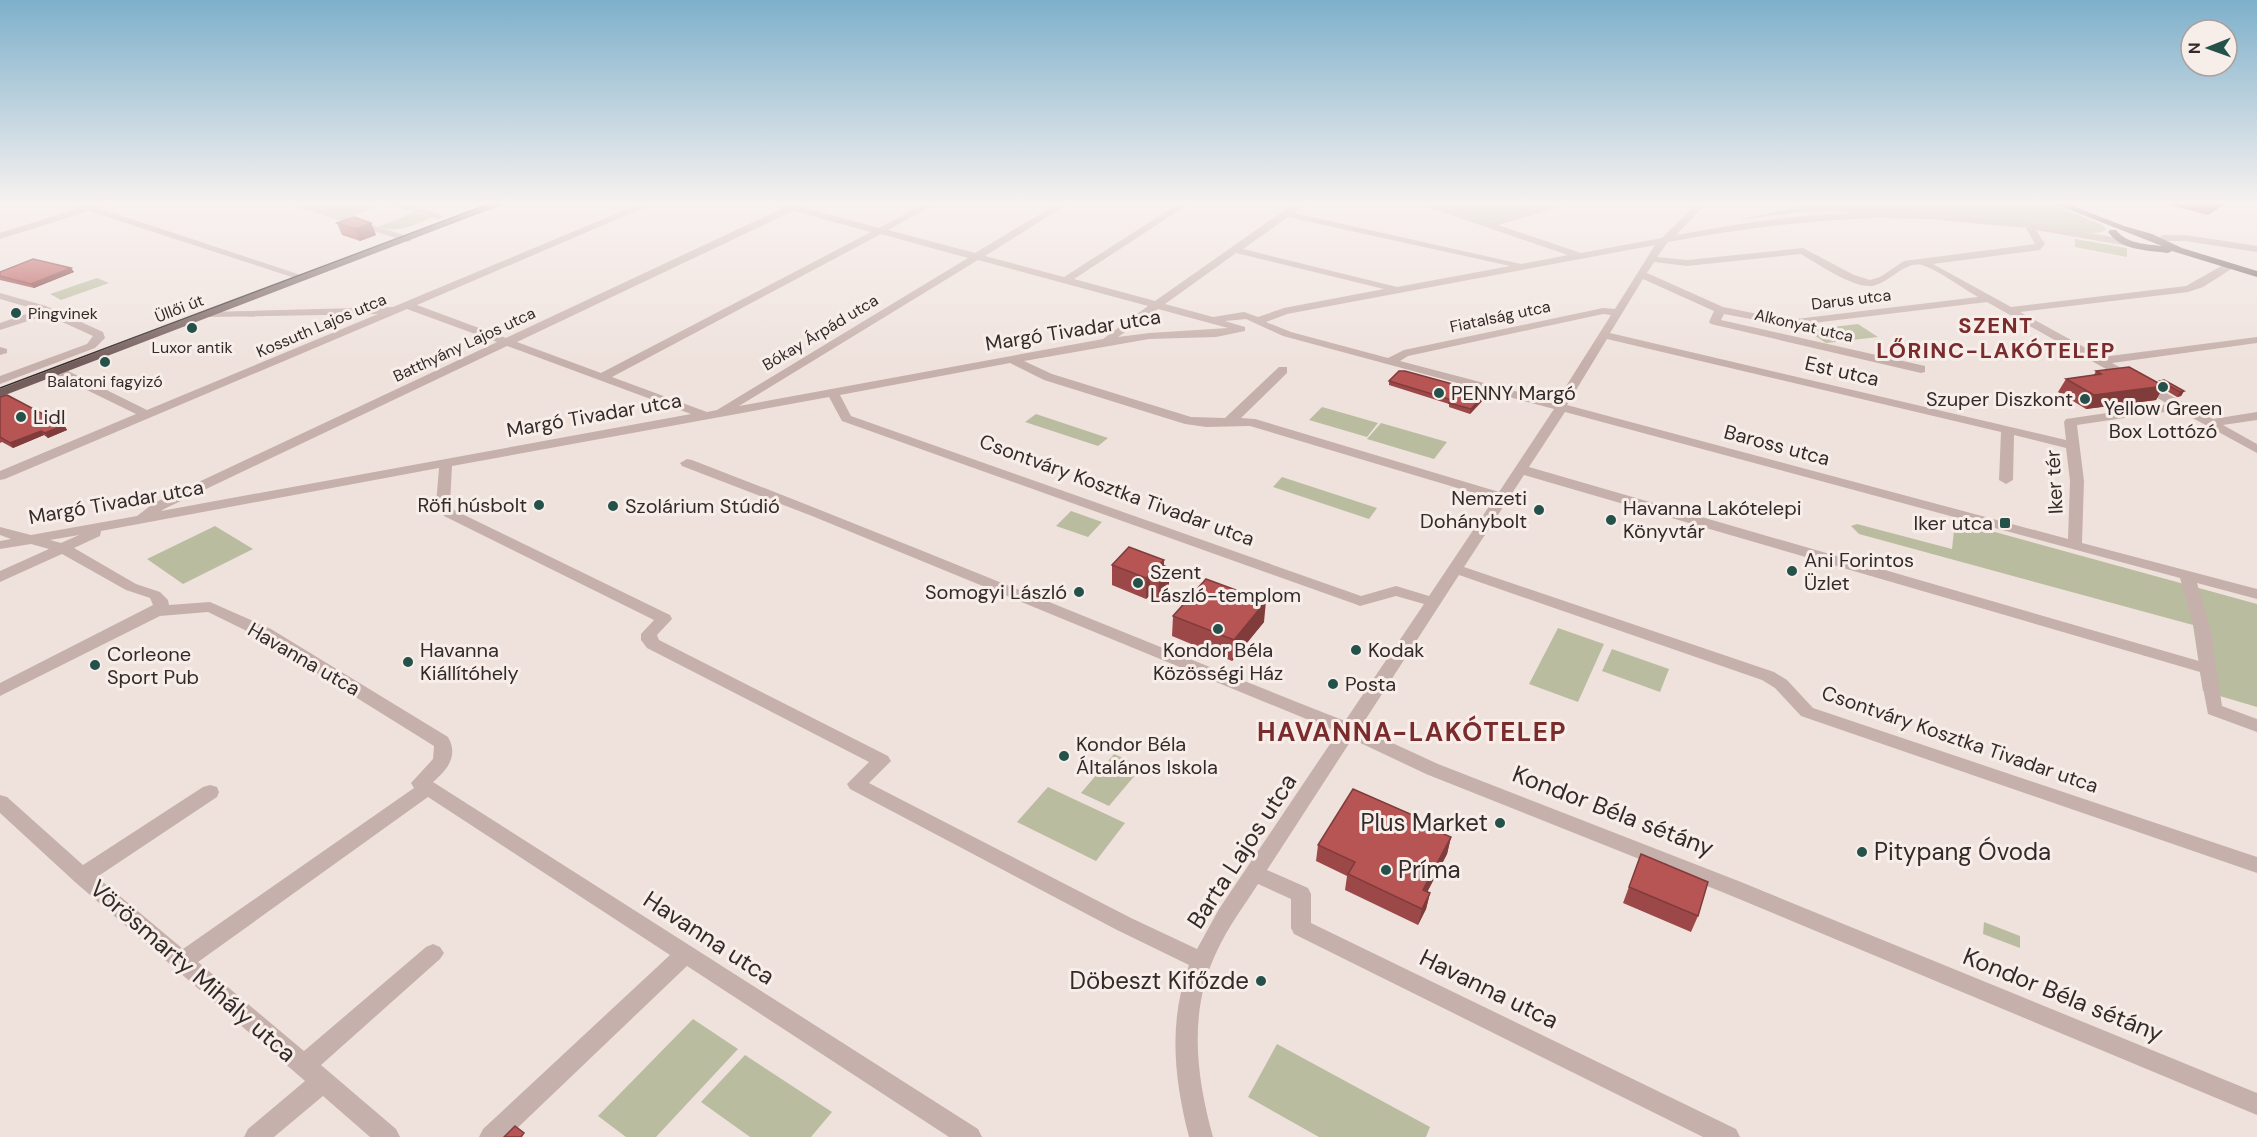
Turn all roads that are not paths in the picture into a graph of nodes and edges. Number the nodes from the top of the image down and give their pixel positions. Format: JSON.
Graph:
{"nodes":[{"id":1,"x":234,"y":255,"type":"edge"},
{"id":2,"x":366,"y":255,"type":"edge"},
{"id":3,"x":528,"y":255,"type":"edge"},
{"id":4,"x":692,"y":255,"type":"edge"},
{"id":5,"x":835,"y":255,"type":"edge"},
{"id":6,"x":969,"y":255,"type":"edge"},
{"id":7,"x":980,"y":255,"type":"edge"},
{"id":8,"x":1105,"y":255,"type":"edge"},
{"id":9,"x":1228,"y":255,"type":"edge"},
{"id":10,"x":1256,"y":255,"type":"edge"},
{"id":11,"x":1474,"y":255,"type":"edge"},
{"id":12,"x":1586,"y":255,"type":"edge"},
{"id":13,"x":1648,"y":255,"type":"edge"},
{"id":14,"x":1653,"y":255,"type":"edge"},
{"id":15,"x":1764,"y":255,"type":"edge"},
{"id":16,"x":1810,"y":255,"type":"edge"},
{"id":17,"x":1979,"y":255,"type":"edge"},
{"id":18,"x":2186,"y":255,"type":"edge"},
{"id":19,"x":2194,"y":255,"type":"edge"},
{"id":20,"x":1581,"y":256,"type":"joint"},
{"id":21,"x":977,"y":257,"type":"junction"},
{"id":22,"x":1651,"y":258,"type":"junction"},
{"id":23,"x":2204,"y":259,"type":"junction"},
{"id":24,"x":1923,"y":262,"type":"junction"},
{"id":25,"x":1524,"y":266,"type":"junction"},
{"id":26,"x":2229,"y":266,"type":"junction"},
{"id":27,"x":1640,"y":274,"type":"junction"},
{"id":28,"x":2257,"y":274,"type":"edge"},
{"id":29,"x":305,"y":278,"type":"junction"},
{"id":30,"x":1066,"y":280,"type":"junction"},
{"id":31,"x":1399,"y":289,"type":"junction"},
{"id":32,"x":0,"y":296,"type":"edge"},
{"id":33,"x":1989,"y":299,"type":"junction"},
{"id":34,"x":1158,"y":304,"type":"junction"},
{"id":35,"x":404,"y":308,"type":"junction"},
{"id":36,"x":1284,"y":310,"type":"junction"},
{"id":37,"x":1720,"y":310,"type":"junction"},
{"id":38,"x":2009,"y":310,"type":"junction"},
{"id":39,"x":47,"y":311,"type":"junction"},
{"id":40,"x":1617,"y":312,"type":"junction"},
{"id":41,"x":209,"y":314,"type":"junction"},
{"id":42,"x":1203,"y":317,"type":"junction"},
{"id":43,"x":1788,"y":323,"type":"junction"},
{"id":44,"x":1242,"y":324,"type":"junction"},
{"id":45,"x":0,"y":327,"type":"edge"},
{"id":46,"x":1196,"y":334,"type":"junction"},
{"id":47,"x":1604,"y":335,"type":"junction"},
{"id":48,"x":1785,"y":337,"type":"junction"},
{"id":49,"x":2257,"y":340,"type":"edge"},
{"id":50,"x":507,"y":342,"type":"junction"},
{"id":51,"x":1101,"y":343,"type":"junction"},
{"id":52,"x":1013,"y":360,"type":"junction"},
{"id":53,"x":1391,"y":361,"type":"junction"},
{"id":54,"x":2101,"y":361,"type":"junction"},
{"id":55,"x":1921,"y":369,"type":"dead end"},
{"id":56,"x":1283,"y":370,"type":"dead end"},
{"id":57,"x":58,"y":371,"type":"junction"},
{"id":58,"x":602,"y":377,"type":"junction"},
{"id":59,"x":0,"y":380,"type":"edge"},
{"id":60,"x":0,"y":393,"type":"edge"},
{"id":61,"x":833,"y":393,"type":"junction"},
{"id":62,"x":2181,"y":406,"type":"junction"},
{"id":63,"x":1561,"y":407,"type":"junction"},
{"id":64,"x":148,"y":415,"type":"junction"},
{"id":65,"x":710,"y":416,"type":"junction"},
{"id":66,"x":2257,"y":416,"type":"edge"},
{"id":67,"x":1229,"y":422,"type":"junction"},
{"id":68,"x":2211,"y":423,"type":"junction"},
{"id":69,"x":2008,"y":430,"type":"junction"},
{"id":70,"x":2072,"y":445,"type":"junction"},
{"id":71,"x":2257,"y":449,"type":"edge"},
{"id":72,"x":446,"y":463,"type":"junction"},
{"id":73,"x":687,"y":463,"type":"dead end"},
{"id":74,"x":1520,"y":469,"type":"junction"},
{"id":75,"x":0,"y":476,"type":"edge"},
{"id":76,"x":2006,"y":480,"type":"dead end"},
{"id":77,"x":1502,"y":497,"type":"junction"},
{"id":78,"x":140,"y":519,"type":"junction"},
{"id":79,"x":111,"y":525,"type":"junction"},
{"id":80,"x":0,"y":531,"type":"edge"},
{"id":81,"x":31,"y":539,"type":"junction"},
{"id":82,"x":0,"y":545,"type":"edge"},
{"id":83,"x":2075,"y":545,"type":"junction"},
{"id":84,"x":63,"y":548,"type":"junction"},
{"id":85,"x":1455,"y":569,"type":"junction"},
{"id":86,"x":2187,"y":576,"type":"junction"},
{"id":87,"x":0,"y":577,"type":"edge"},
{"id":88,"x":2257,"y":594,"type":"edge"},
{"id":89,"x":1434,"y":602,"type":"junction"},
{"id":90,"x":157,"y":611,"type":"junction"},
{"id":91,"x":2208,"y":669,"type":"junction"},
{"id":92,"x":0,"y":690,"type":"edge"},
{"id":93,"x":2257,"y":726,"type":"edge"},
{"id":94,"x":1349,"y":730,"type":"junction"},
{"id":95,"x":427,"y":788,"type":"junction"},
{"id":96,"x":210,"y":792,"type":"dead end"},
{"id":97,"x":0,"y":802,"type":"edge"},
{"id":98,"x":2257,"y":865,"type":"edge"},
{"id":99,"x":1254,"y":873,"type":"junction"},
{"id":100,"x":82,"y":876,"type":"junction"},
{"id":101,"x":679,"y":952,"type":"junction"},
{"id":102,"x":434,"y":953,"type":"dead end"},
{"id":103,"x":182,"y":961,"type":"junction"},
{"id":104,"x":1202,"y":961,"type":"junction"},
{"id":105,"x":303,"y":1066,"type":"junction"},
{"id":106,"x":322,"y":1081,"type":"junction"},
{"id":107,"x":2257,"y":1104,"type":"edge"},
{"id":108,"x":256,"y":1137,"type":"edge"},
{"id":109,"x":388,"y":1137,"type":"edge"},
{"id":110,"x":491,"y":1137,"type":"edge"},
{"id":111,"x":970,"y":1137,"type":"edge"},
{"id":112,"x":1200,"y":1137,"type":"edge"},
{"id":113,"x":1728,"y":1137,"type":"edge"}],
"edges":[{"from":1,"to":29,"type":"street"},
{"from":2,"to":29,"type":"main road","name":"Üllői út"},
{"from":3,"to":35,"type":"street","name":"Kossuth Lajos utca"},
{"from":4,"to":50,"type":"street","name":"Batthyány Lajos utca"},
{"from":5,"to":58,"type":"street"},
{"from":6,"to":21,"type":"street","name":"Baross utca"},
{"from":7,"to":21,"type":"street","name":"Bókay Árpád utca"},
{"from":8,"to":30,"type":"street"},
{"from":9,"to":34,"type":"street"},
{"from":10,"to":31,"type":"street"},
{"from":11,"to":25,"type":"street"},
{"from":12,"to":20,"type":"street","name":"Margó Tivadar utca"},
{"from":13,"to":22,"type":"street","name":"Margó Tivadar utca"},
{"from":14,"to":22,"type":"street","name":"Barta Lajos utca"},
{"from":15,"to":22,"type":"street","name":"Margó Tivadar utca"},
{"from":16,"to":24,"type":"street","name":"Margó Tivadar utca"},
{"from":17,"to":24,"type":"street"},
{"from":18,"to":23,"type":"main road"},
{"from":19,"to":23,"type":"main road"},
{"from":20,"to":25,"type":"street","name":"Margó Tivadar utca"},
{"from":21,"to":30,"type":"street","name":"Baross utca"},
{"from":21,"to":65,"type":"street","name":"Bókay Árpád utca"},
{"from":22,"to":27,"type":"street","name":"Barta Lajos utca"},
{"from":23,"to":26,"type":"main road"},
{"from":24,"to":33,"type":"street"},
{"from":25,"to":31,"type":"street","name":"Margó Tivadar utca"},
{"from":26,"to":28,"type":"main road"},
{"from":26,"to":38,"type":"street"},
{"from":27,"to":37,"type":"street","name":"Darus utca"},
{"from":27,"to":40,"type":"street","name":"Barta Lajos utca"},
{"from":29,"to":41,"type":"main road","name":"Üllői út"},
{"from":30,"to":34,"type":"street","name":"Baross utca"},
{"from":31,"to":36,"type":"street","name":"Margó Tivadar utca"},
{"from":32,"to":39,"type":"street"},
{"from":33,"to":38,"type":"street"},
{"from":33,"to":43,"type":"street","name":"Darus utca"},
{"from":34,"to":42,"type":"street","name":"Baross utca"},
{"from":34,"to":51,"type":"street"},
{"from":35,"to":41,"type":"street"},
{"from":35,"to":50,"type":"street"},
{"from":35,"to":64,"type":"street","name":"Kossuth Lajos utca"},
{"from":36,"to":44,"type":"street","name":"Margó Tivadar utca"},
{"from":36,"to":44,"type":"street","name":"Margó Tivadar utca"},
{"from":37,"to":43,"type":"street","name":"Darus utca"},
{"from":37,"to":48,"type":"street","name":"Alkonyat utca"},
{"from":38,"to":54,"type":"street"},
{"from":39,"to":45,"type":"street"},
{"from":39,"to":59,"type":"street"},
{"from":40,"to":47,"type":"street","name":"Barta Lajos utca"},
{"from":40,"to":53,"type":"street","name":"Fiatalság utca"},
{"from":41,"to":57,"type":"main road","name":"Üllői út"},
{"from":42,"to":44,"type":"street","name":"Baross utca"},
{"from":42,"to":46,"type":"street"},
{"from":43,"to":48,"type":"street","name":"Darus utca"},
{"from":44,"to":46,"type":"street","name":"Margó Tivadar utca"},
{"from":44,"to":53,"type":"street","name":"Baross utca"},
{"from":46,"to":51,"type":"street","name":"Margó Tivadar utca"},
{"from":47,"to":63,"type":"street","name":"Barta Lajos utca"},
{"from":47,"to":69,"type":"street","name":"Est utca"},
{"from":48,"to":55,"type":"street","name":"Alkonyat utca"},
{"from":49,"to":54,"type":"street"},
{"from":50,"to":58,"type":"street"},
{"from":50,"to":78,"type":"street","name":"Batthyány Lajos utca"},
{"from":51,"to":52,"type":"street","name":"Margó Tivadar utca"},
{"from":52,"to":61,"type":"street","name":"Margó Tivadar utca"},
{"from":52,"to":67,"type":"street"},
{"from":53,"to":63,"type":"street","name":"Baross utca"},
{"from":54,"to":62,"type":"street"},
{"from":56,"to":67,"type":"street"},
{"from":57,"to":60,"type":"main road","name":"Üllői út"},
{"from":57,"to":64,"type":"street"},
{"from":58,"to":65,"type":"street"},
{"from":61,"to":65,"type":"street","name":"Margó Tivadar utca"},
{"from":61,"to":89,"type":"street","name":"Csontváry Kosztka Tivadar utca"},
{"from":62,"to":68,"type":"street"},
{"from":62,"to":70,"type":"street","name":"Iker tér"},
{"from":63,"to":74,"type":"street","name":"Barta Lajos utca"},
{"from":63,"to":83,"type":"street","name":"Baross utca"},
{"from":64,"to":75,"type":"street","name":"Kossuth Lajos utca"},
{"from":65,"to":72,"type":"street","name":"Margó Tivadar utca"},
{"from":66,"to":68,"type":"street"},
{"from":67,"to":77,"type":"street"},
{"from":68,"to":71,"type":"street"},
{"from":69,"to":70,"type":"street","name":"Est utca"},
{"from":69,"to":76,"type":"street"},
{"from":70,"to":83,"type":"street","name":"Iker tér"},
{"from":72,"to":78,"type":"street","name":"Margó Tivadar utca"},
{"from":72,"to":104,"type":"street"},
{"from":73,"to":94,"type":"street","name":"Kondor Béla sétány"},
{"from":74,"to":77,"type":"street","name":"Barta Lajos utca"},
{"from":74,"to":91,"type":"street"},
{"from":77,"to":85,"type":"street","name":"Barta Lajos utca"},
{"from":78,"to":79,"type":"street","name":"Margó Tivadar utca"},
{"from":79,"to":81,"type":"street","name":"Margó Tivadar utca"},
{"from":79,"to":84,"type":"street"},
{"from":80,"to":81,"type":"street"},
{"from":81,"to":82,"type":"street","name":"Margó Tivadar utca"},
{"from":81,"to":84,"type":"street"},
{"from":83,"to":86,"type":"street","name":"Baross utca"},
{"from":84,"to":87,"type":"street"},
{"from":84,"to":90,"type":"street"},
{"from":85,"to":89,"type":"street","name":"Barta Lajos utca"},
{"from":85,"to":98,"type":"street","name":"Csontváry Kosztka Tivadar utca"},
{"from":86,"to":88,"type":"street","name":"Baross utca"},
{"from":86,"to":91,"type":"street"},
{"from":89,"to":94,"type":"street","name":"Barta Lajos utca"},
{"from":90,"to":92,"type":"street"},
{"from":90,"to":95,"type":"street","name":"Havanna utca"},
{"from":91,"to":93,"type":"street"},
{"from":94,"to":99,"type":"street","name":"Barta Lajos utca"},
{"from":94,"to":107,"type":"street","name":"Kondor Béla sétány"},
{"from":95,"to":101,"type":"street","name":"Havanna utca"},
{"from":95,"to":103,"type":"street"},
{"from":96,"to":100,"type":"street"},
{"from":97,"to":100,"type":"street","name":"Vörösmarty Mihály utca"},
{"from":99,"to":104,"type":"street","name":"Barta Lajos utca"},
{"from":99,"to":113,"type":"street","name":"Havanna utca"},
{"from":100,"to":103,"type":"street","name":"Vörösmarty Mihály utca"},
{"from":101,"to":110,"type":"street"},
{"from":101,"to":111,"type":"street","name":"Havanna utca"},
{"from":102,"to":105,"type":"street"},
{"from":103,"to":105,"type":"street","name":"Vörösmarty Mihály utca"},
{"from":104,"to":112,"type":"street","name":"Barta Lajos utca"},
{"from":105,"to":106,"type":"street","name":"Vörösmarty Mihály utca"},
{"from":106,"to":108,"type":"street"},
{"from":106,"to":109,"type":"street","name":"Vörösmarty Mihály utca"}]}
